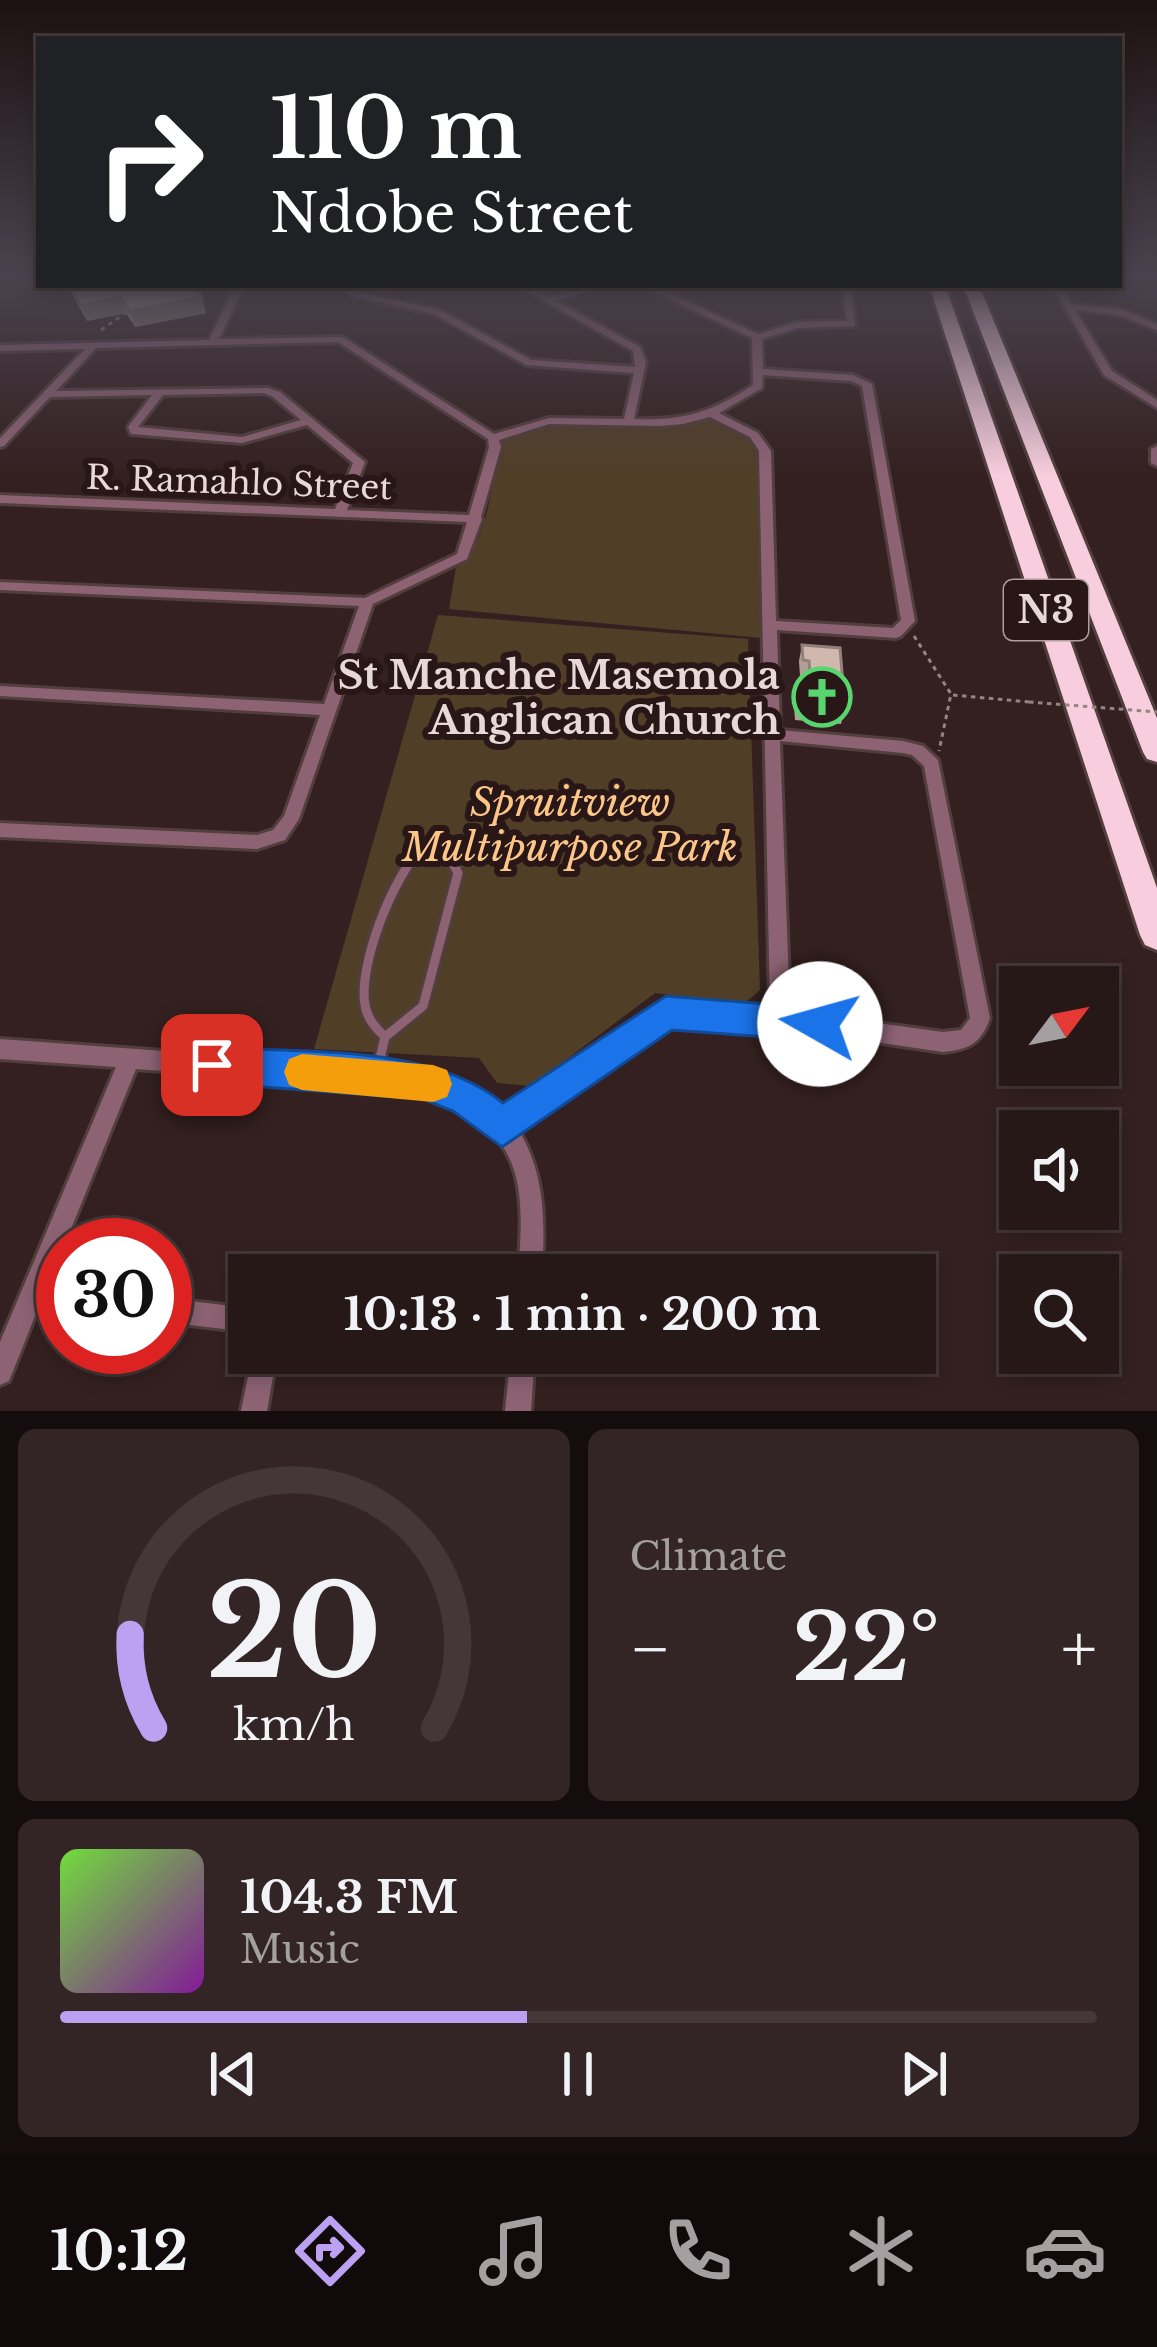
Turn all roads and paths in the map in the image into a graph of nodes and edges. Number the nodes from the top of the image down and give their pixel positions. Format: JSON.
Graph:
{"nodes":[{"id":1,"x":95,"y":344,"type":"junction"},
{"id":2,"x":100,"y":344,"type":"edge"},
{"id":3,"x":351,"y":344,"type":"edge"},
{"id":4,"x":494,"y":344,"type":"edge"},
{"id":5,"x":631,"y":344,"type":"edge"},
{"id":6,"x":758,"y":344,"type":"edge"},
{"id":7,"x":957,"y":344,"type":"edge"},
{"id":8,"x":994,"y":344,"type":"edge"},
{"id":9,"x":1091,"y":344,"type":"edge"},
{"id":10,"x":0,"y":348,"type":"edge"},
{"id":11,"x":638,"y":370,"type":"junction"},
{"id":12,"x":760,"y":372,"type":"junction"},
{"id":13,"x":160,"y":392,"type":"junction"},
{"id":14,"x":47,"y":394,"type":"junction"},
{"id":15,"x":1157,"y":405,"type":"edge"},
{"id":16,"x":710,"y":413,"type":"junction"},
{"id":17,"x":309,"y":422,"type":"junction"},
{"id":18,"x":628,"y":424,"type":"junction"},
{"id":19,"x":493,"y":438,"type":"junction"},
{"id":20,"x":0,"y":444,"type":"edge"},
{"id":21,"x":1157,"y":449,"type":"edge"},
{"id":22,"x":1157,"y":463,"type":"edge"},
{"id":23,"x":0,"y":499,"type":"edge"},
{"id":24,"x":339,"y":514,"type":"junction"},
{"id":25,"x":476,"y":519,"type":"junction"},
{"id":26,"x":0,"y":586,"type":"edge"},
{"id":27,"x":367,"y":602,"type":"junction"},
{"id":28,"x":770,"y":625,"type":"junction"},
{"id":29,"x":903,"y":631,"type":"junction"},
{"id":30,"x":0,"y":691,"type":"edge"},
{"id":31,"x":951,"y":694,"type":"junction"},
{"id":32,"x":328,"y":710,"type":"junction"},
{"id":33,"x":1157,"y":712,"type":"edge"},
{"id":34,"x":771,"y":735,"type":"junction"},
{"id":35,"x":1157,"y":752,"type":"edge"},
{"id":36,"x":927,"y":758,"type":"junction"},
{"id":37,"x":0,"y":830,"type":"edge"},
{"id":38,"x":1157,"y":934,"type":"edge"},
{"id":39,"x":780,"y":1019,"type":"junction"},
{"id":40,"x":385,"y":1037,"type":"junction"},
{"id":41,"x":0,"y":1049,"type":"edge"},
{"id":42,"x":130,"y":1059,"type":"junction"},
{"id":43,"x":376,"y":1077,"type":"junction"},
{"id":44,"x":502,"y":1127,"type":"junction"},
{"id":45,"x":531,"y":1254,"type":"edge"},
{"id":46,"x":30,"y":1299,"type":"junction"},
{"id":47,"x":36,"y":1299,"type":"edge"},
{"id":48,"x":192,"y":1313,"type":"edge"},
{"id":49,"x":228,"y":1318,"type":"edge"},
{"id":50,"x":0,"y":1372,"type":"edge"},
{"id":51,"x":261,"y":1374,"type":"edge"},
{"id":52,"x":521,"y":1374,"type":"edge"},
{"id":53,"x":254,"y":1411,"type":"edge"},
{"id":54,"x":518,"y":1411,"type":"edge"}],
"edges":[{"from":1,"to":2,"type":"street"},
{"from":1,"to":10,"type":"street"},
{"from":1,"to":14,"type":"street"},
{"from":3,"to":19,"type":"street"},
{"from":4,"to":11,"type":"street"},
{"from":5,"to":11,"type":"street"},
{"from":6,"to":12,"type":"street"},
{"from":7,"to":38,"type":"highway","number":"N3"},
{"from":8,"to":35,"type":"highway","number":"N3"},
{"from":9,"to":15,"type":"street"},
{"from":11,"to":18,"type":"street"},
{"from":12,"to":16,"type":"street"},
{"from":12,"to":29,"type":"street"},
{"from":13,"to":14,"type":"street"},
{"from":13,"to":17,"type":"street"},
{"from":13,"to":17,"type":"street"},
{"from":14,"to":20,"type":"street"},
{"from":16,"to":18,"type":"street"},
{"from":16,"to":28,"type":"street"},
{"from":17,"to":24,"type":"street"},
{"from":18,"to":19,"type":"street"},
{"from":19,"to":25,"type":"street"},
{"from":21,"to":22,"type":"street"},
{"from":23,"to":24,"type":"street","name":"R. Ramahlo Street"},
{"from":24,"to":25,"type":"street","name":"R. Ramahlo Street"},
{"from":25,"to":27,"type":"street"},
{"from":26,"to":27,"type":"street"},
{"from":27,"to":32,"type":"street"},
{"from":28,"to":29,"type":"street"},
{"from":28,"to":34,"type":"street"},
{"from":29,"to":31,"type":"path"},
{"from":30,"to":32,"type":"street"},
{"from":31,"to":33,"type":"path","bridge":true},
{"from":31,"to":36,"type":"path"},
{"from":32,"to":37,"type":"street"},
{"from":34,"to":36,"type":"street"},
{"from":34,"to":39,"type":"street"},
{"from":36,"to":39,"type":"street"},
{"from":39,"to":44,"type":"street"},
{"from":40,"to":40,"type":"lane"},
{"from":40,"to":43,"type":"lane"},
{"from":41,"to":42,"type":"street"},
{"from":42,"to":43,"type":"street"},
{"from":42,"to":46,"type":"street"},
{"from":43,"to":44,"type":"street"},
{"from":44,"to":45,"type":"street"},
{"from":46,"to":47,"type":"street"},
{"from":46,"to":50,"type":"street"},
{"from":48,"to":49,"type":"street"},
{"from":51,"to":53,"type":"street"},
{"from":52,"to":54,"type":"street"}]}
